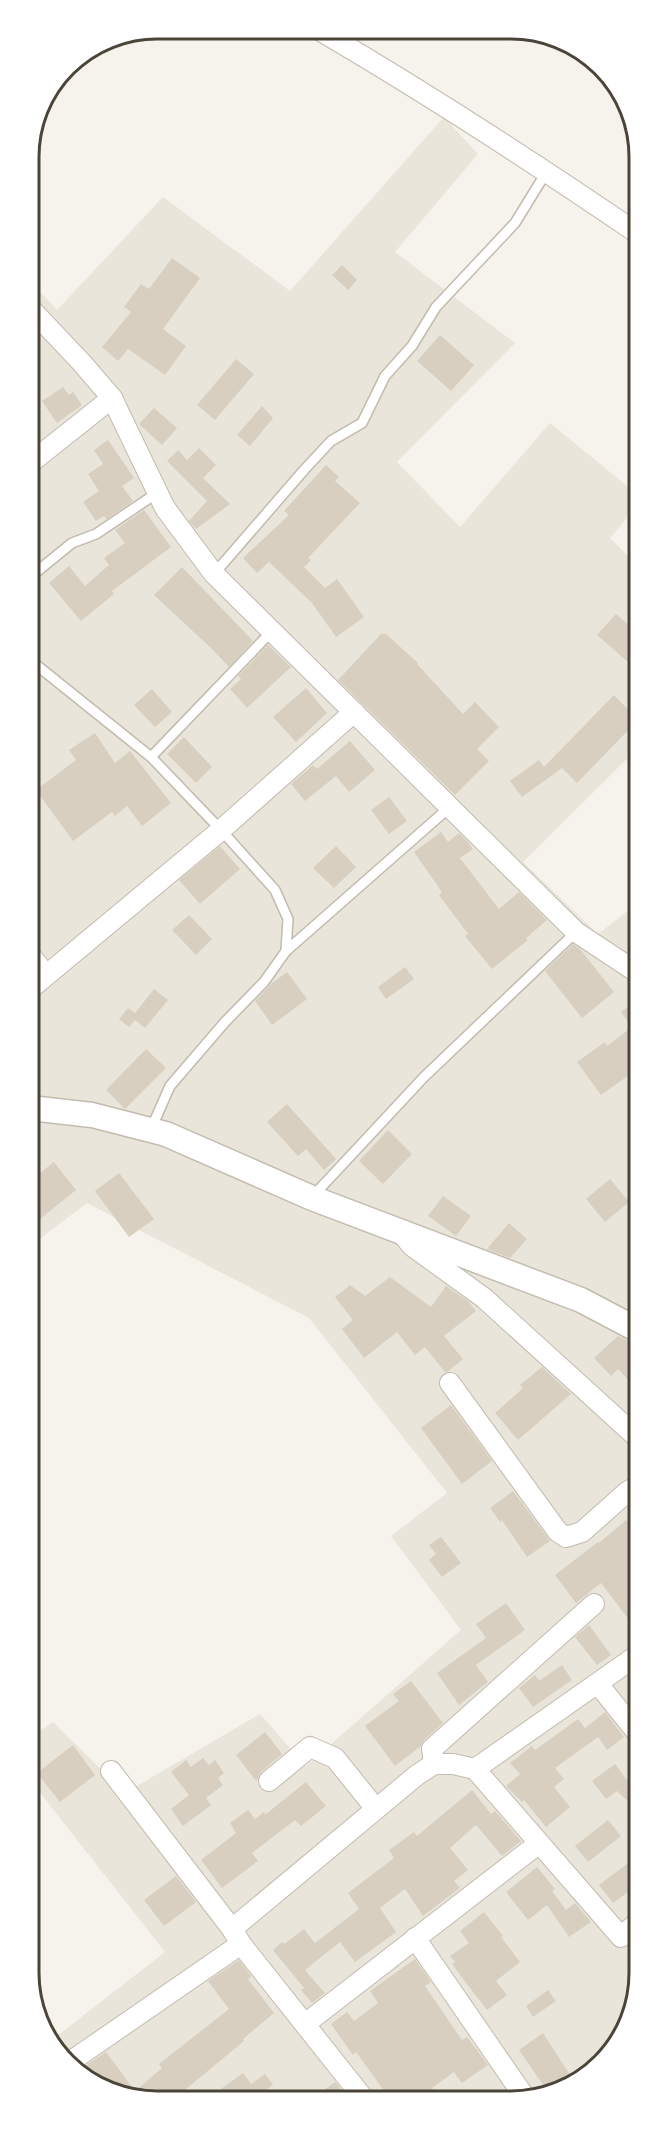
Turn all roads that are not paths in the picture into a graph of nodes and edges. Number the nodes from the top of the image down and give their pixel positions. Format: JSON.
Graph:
{"nodes":[{"id":1,"x":334,"y":39,"type":"edge"},
{"id":2,"x":547,"y":171,"type":"junction"},
{"id":3,"x":629,"y":227,"type":"edge"},
{"id":4,"x":39,"y":318,"type":"edge"},
{"id":5,"x":112,"y":398,"type":"junction"},
{"id":6,"x":39,"y":456,"type":"edge"},
{"id":7,"x":157,"y":493,"type":"junction"},
{"id":8,"x":39,"y":570,"type":"edge"},
{"id":9,"x":214,"y":574,"type":"junction"},
{"id":10,"x":272,"y":631,"type":"junction"},
{"id":11,"x":39,"y":667,"type":"edge"},
{"id":12,"x":354,"y":712,"type":"junction"},
{"id":13,"x":151,"y":757,"type":"junction"},
{"id":14,"x":451,"y":806,"type":"junction"},
{"id":15,"x":221,"y":830,"type":"junction"},
{"id":16,"x":576,"y":932,"type":"junction"},
{"id":17,"x":286,"y":951,"type":"junction"},
{"id":18,"x":39,"y":966,"type":"edge"},
{"id":19,"x":629,"y":967,"type":"edge"},
{"id":20,"x":46,"y":975,"type":"junction"},
{"id":21,"x":39,"y":981,"type":"edge"},
{"id":22,"x":39,"y":1109,"type":"edge"},
{"id":23,"x":150,"y":1130,"type":"junction"},
{"id":24,"x":312,"y":1198,"type":"junction"},
{"id":25,"x":398,"y":1230,"type":"junction"},
{"id":26,"x":629,"y":1325,"type":"edge"},
{"id":27,"x":450,"y":1383,"type":"dead end"},
{"id":28,"x":629,"y":1430,"type":"edge"},
{"id":29,"x":629,"y":1491,"type":"edge"},
{"id":30,"x":594,"y":1604,"type":"dead end"},
{"id":31,"x":629,"y":1661,"type":"edge"},
{"id":32,"x":598,"y":1684,"type":"junction"},
{"id":33,"x":629,"y":1723,"type":"edge"},
{"id":34,"x":434,"y":1764,"type":"junction"},
{"id":35,"x":475,"y":1769,"type":"junction"},
{"id":36,"x":111,"y":1771,"type":"dead end"},
{"id":37,"x":269,"y":1781,"type":"dead end"},
{"id":38,"x":376,"y":1809,"type":"junction"},
{"id":39,"x":538,"y":1844,"type":"junction"},
{"id":40,"x":629,"y":1929,"type":"edge"},
{"id":41,"x":237,"y":1936,"type":"junction"},
{"id":42,"x":415,"y":1938,"type":"junction"},
{"id":43,"x":304,"y":2024,"type":"junction"},
{"id":44,"x":76,"y":2058,"type":"edge"},
{"id":45,"x":358,"y":2091,"type":"edge"},
{"id":46,"x":520,"y":2091,"type":"edge"}],
"edges":[{"from":1,"to":2,"type":"street"},
{"from":2,"to":3,"type":"street"},
{"from":2,"to":9,"type":"lane"},
{"from":4,"to":5,"type":"street"},
{"from":5,"to":6,"type":"street"},
{"from":5,"to":7,"type":"street"},
{"from":7,"to":8,"type":"lane"},
{"from":7,"to":9,"type":"street"},
{"from":9,"to":10,"type":"street"},
{"from":10,"to":12,"type":"street"},
{"from":10,"to":13,"type":"lane"},
{"from":11,"to":13,"type":"lane"},
{"from":12,"to":14,"type":"street"},
{"from":12,"to":15,"type":"street"},
{"from":13,"to":15,"type":"lane"},
{"from":14,"to":16,"type":"street"},
{"from":14,"to":17,"type":"lane"},
{"from":15,"to":17,"type":"lane"},
{"from":15,"to":20,"type":"street"},
{"from":16,"to":19,"type":"street"},
{"from":16,"to":24,"type":"lane"},
{"from":17,"to":23,"type":"lane"},
{"from":18,"to":20,"type":"street"},
{"from":20,"to":21,"type":"street"},
{"from":22,"to":23,"type":"street"},
{"from":23,"to":24,"type":"street"},
{"from":24,"to":25,"type":"street"},
{"from":25,"to":26,"type":"street"},
{"from":25,"to":28,"type":"street"},
{"from":27,"to":29,"type":"street"},
{"from":30,"to":34,"type":"street"},
{"from":31,"to":32,"type":"street"},
{"from":32,"to":33,"type":"street"},
{"from":32,"to":35,"type":"street"},
{"from":34,"to":35,"type":"street"},
{"from":34,"to":38,"type":"street"},
{"from":35,"to":39,"type":"street"},
{"from":36,"to":41,"type":"street"},
{"from":37,"to":38,"type":"street"},
{"from":38,"to":41,"type":"street"},
{"from":39,"to":40,"type":"street"},
{"from":39,"to":42,"type":"street"},
{"from":41,"to":43,"type":"street"},
{"from":41,"to":44,"type":"street"},
{"from":42,"to":43,"type":"street"},
{"from":42,"to":46,"type":"street"},
{"from":43,"to":45,"type":"street"}]}
